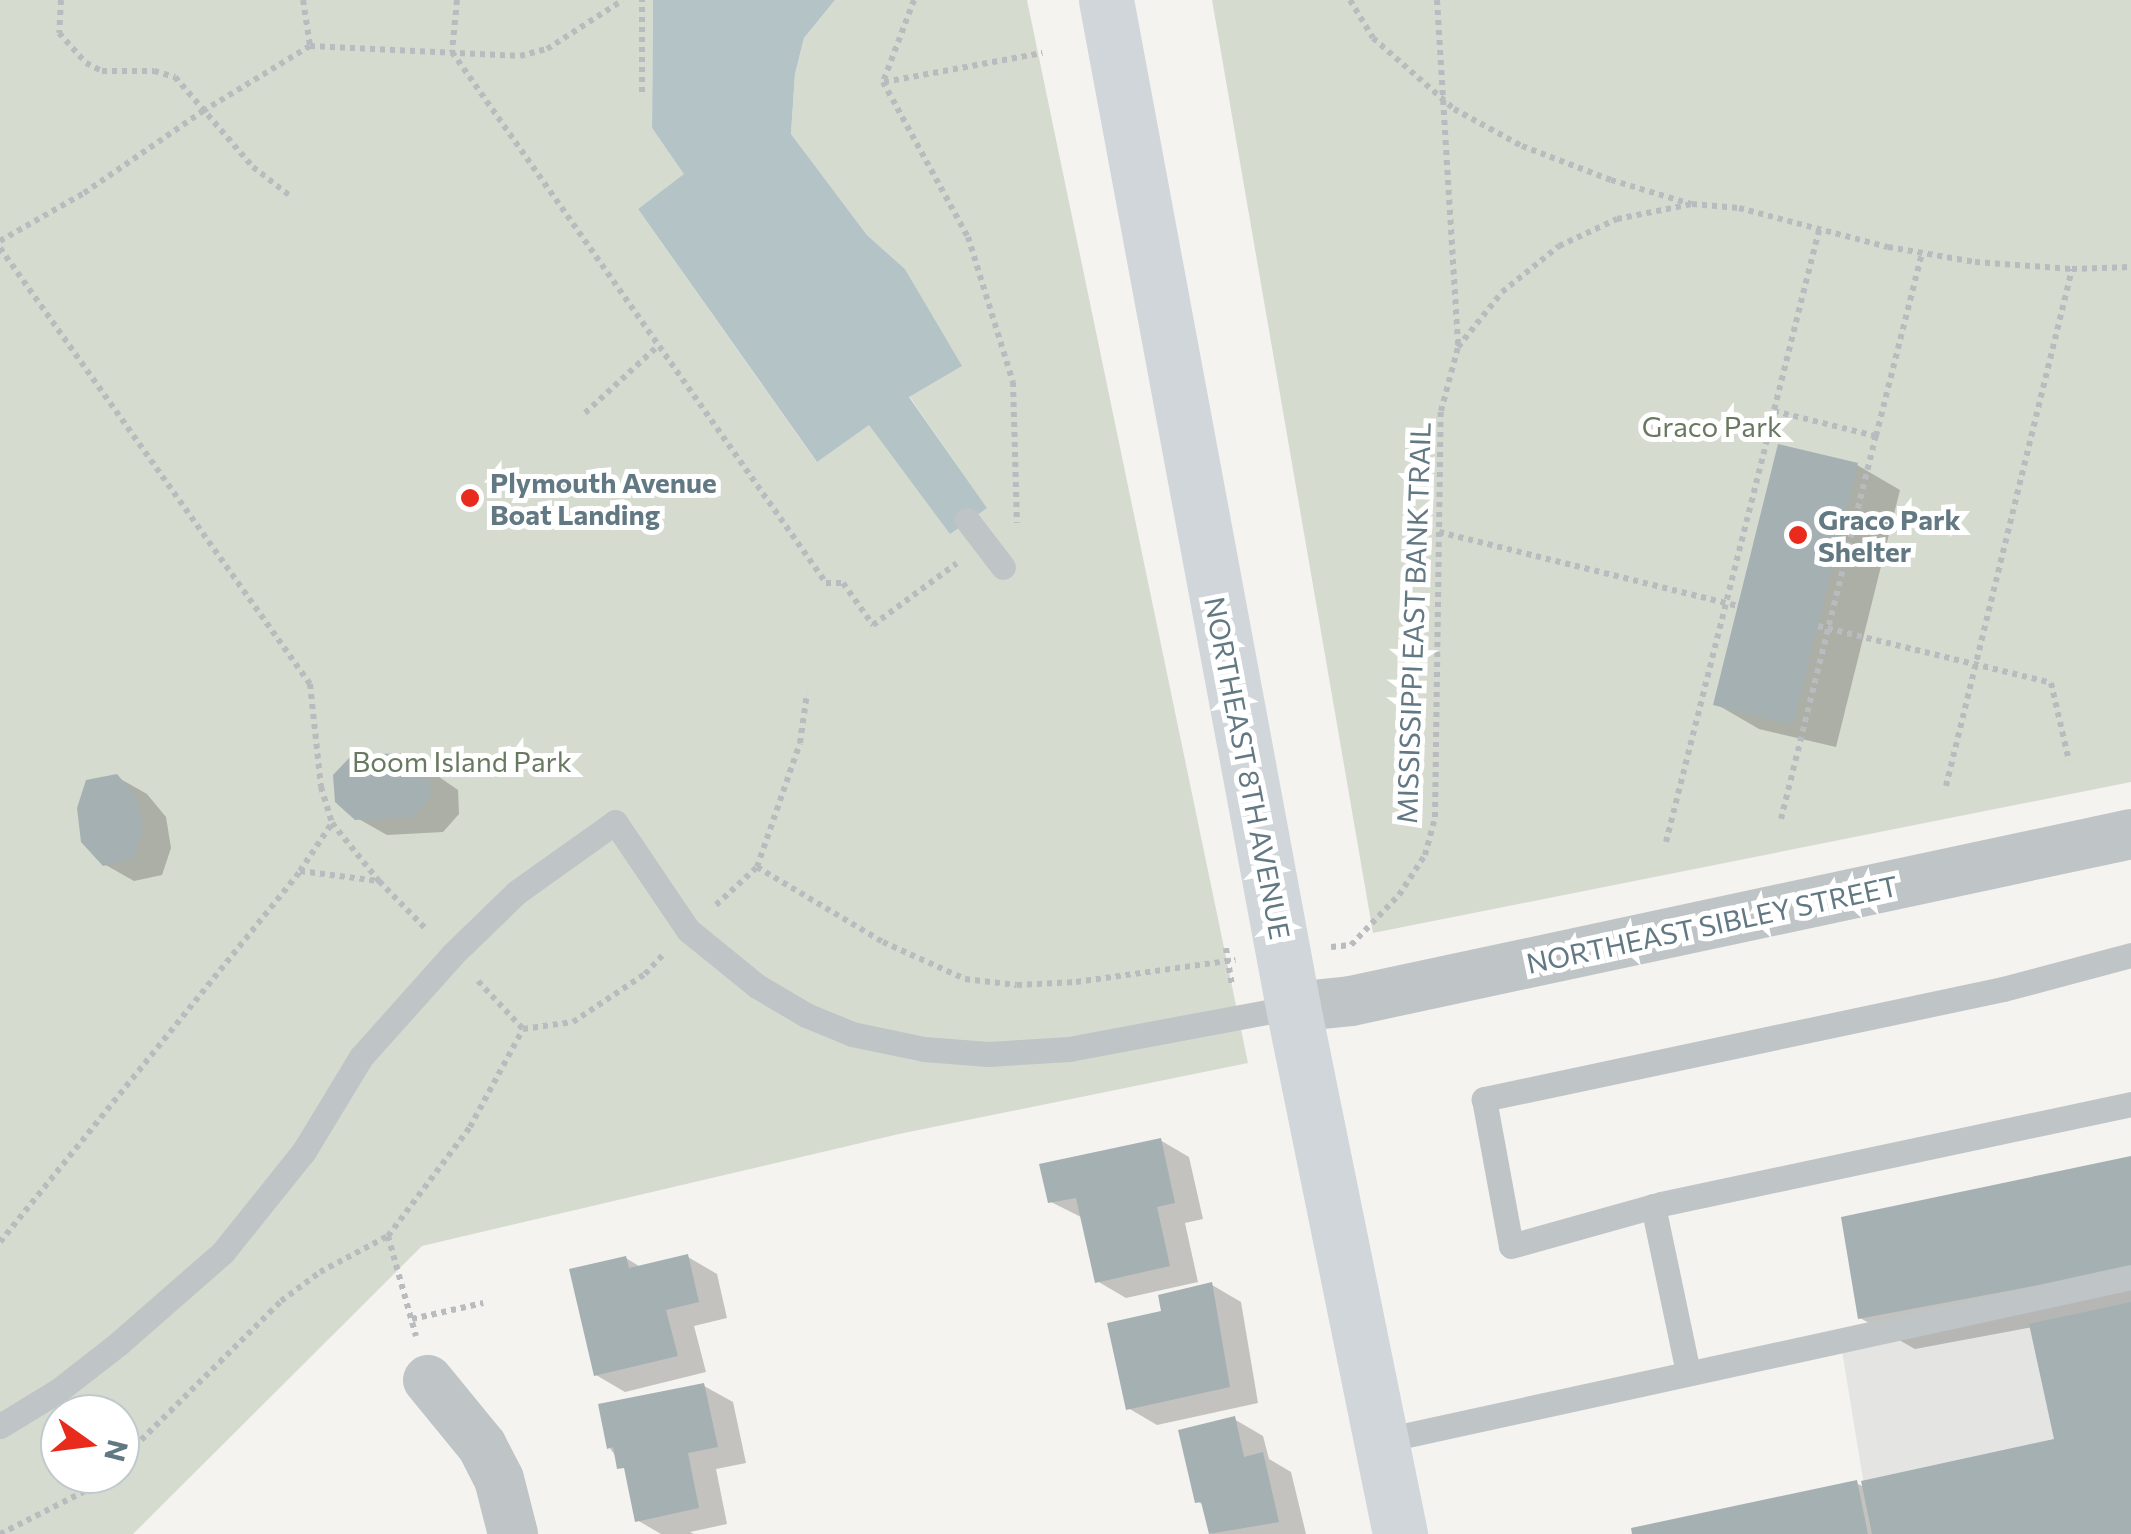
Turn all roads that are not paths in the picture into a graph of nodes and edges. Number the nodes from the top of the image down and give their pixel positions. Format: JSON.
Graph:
{"nodes":[{"id":1,"x":1106,"y":0,"type":"edge"},
{"id":2,"x":967,"y":520,"type":"dead end"},
{"id":3,"x":1003,"y":567,"type":"dead end"},
{"id":4,"x":2131,"y":834,"type":"edge"},
{"id":5,"x":2131,"y":955,"type":"edge"},
{"id":6,"x":1293,"y":1007,"type":"junction"},
{"id":7,"x":2131,"y":1104,"type":"edge"},
{"id":8,"x":1654,"y":1206,"type":"junction"},
{"id":9,"x":2131,"y":1277,"type":"edge"},
{"id":10,"x":1688,"y":1372,"type":"junction"},
{"id":11,"x":428,"y":1380,"type":"road end"},
{"id":12,"x":0,"y":1426,"type":"edge"},
{"id":13,"x":1380,"y":1441,"type":"junction"},
{"id":14,"x":513,"y":1534,"type":"edge"},
{"id":15,"x":1400,"y":1534,"type":"edge"}],
"edges":[{"from":1,"to":6,"type":"main road","name":"NORTHEAST 8TH AVENUE"},
{"from":2,"to":3,"type":"lane"},
{"from":4,"to":6,"type":"street","name":"NORTHEAST SIBLEY STREET"},
{"from":5,"to":8,"type":"lane"},
{"from":6,"to":12,"type":"lane"},
{"from":6,"to":13,"type":"main road","name":"NORTHEAST 8TH AVENUE"},
{"from":7,"to":8,"type":"lane"},
{"from":8,"to":10,"type":"lane"},
{"from":9,"to":10,"type":"lane"},
{"from":10,"to":13,"type":"lane"},
{"from":11,"to":14,"type":"street"},
{"from":13,"to":15,"type":"main road","name":"NORTHEAST 8TH AVENUE"}]}
